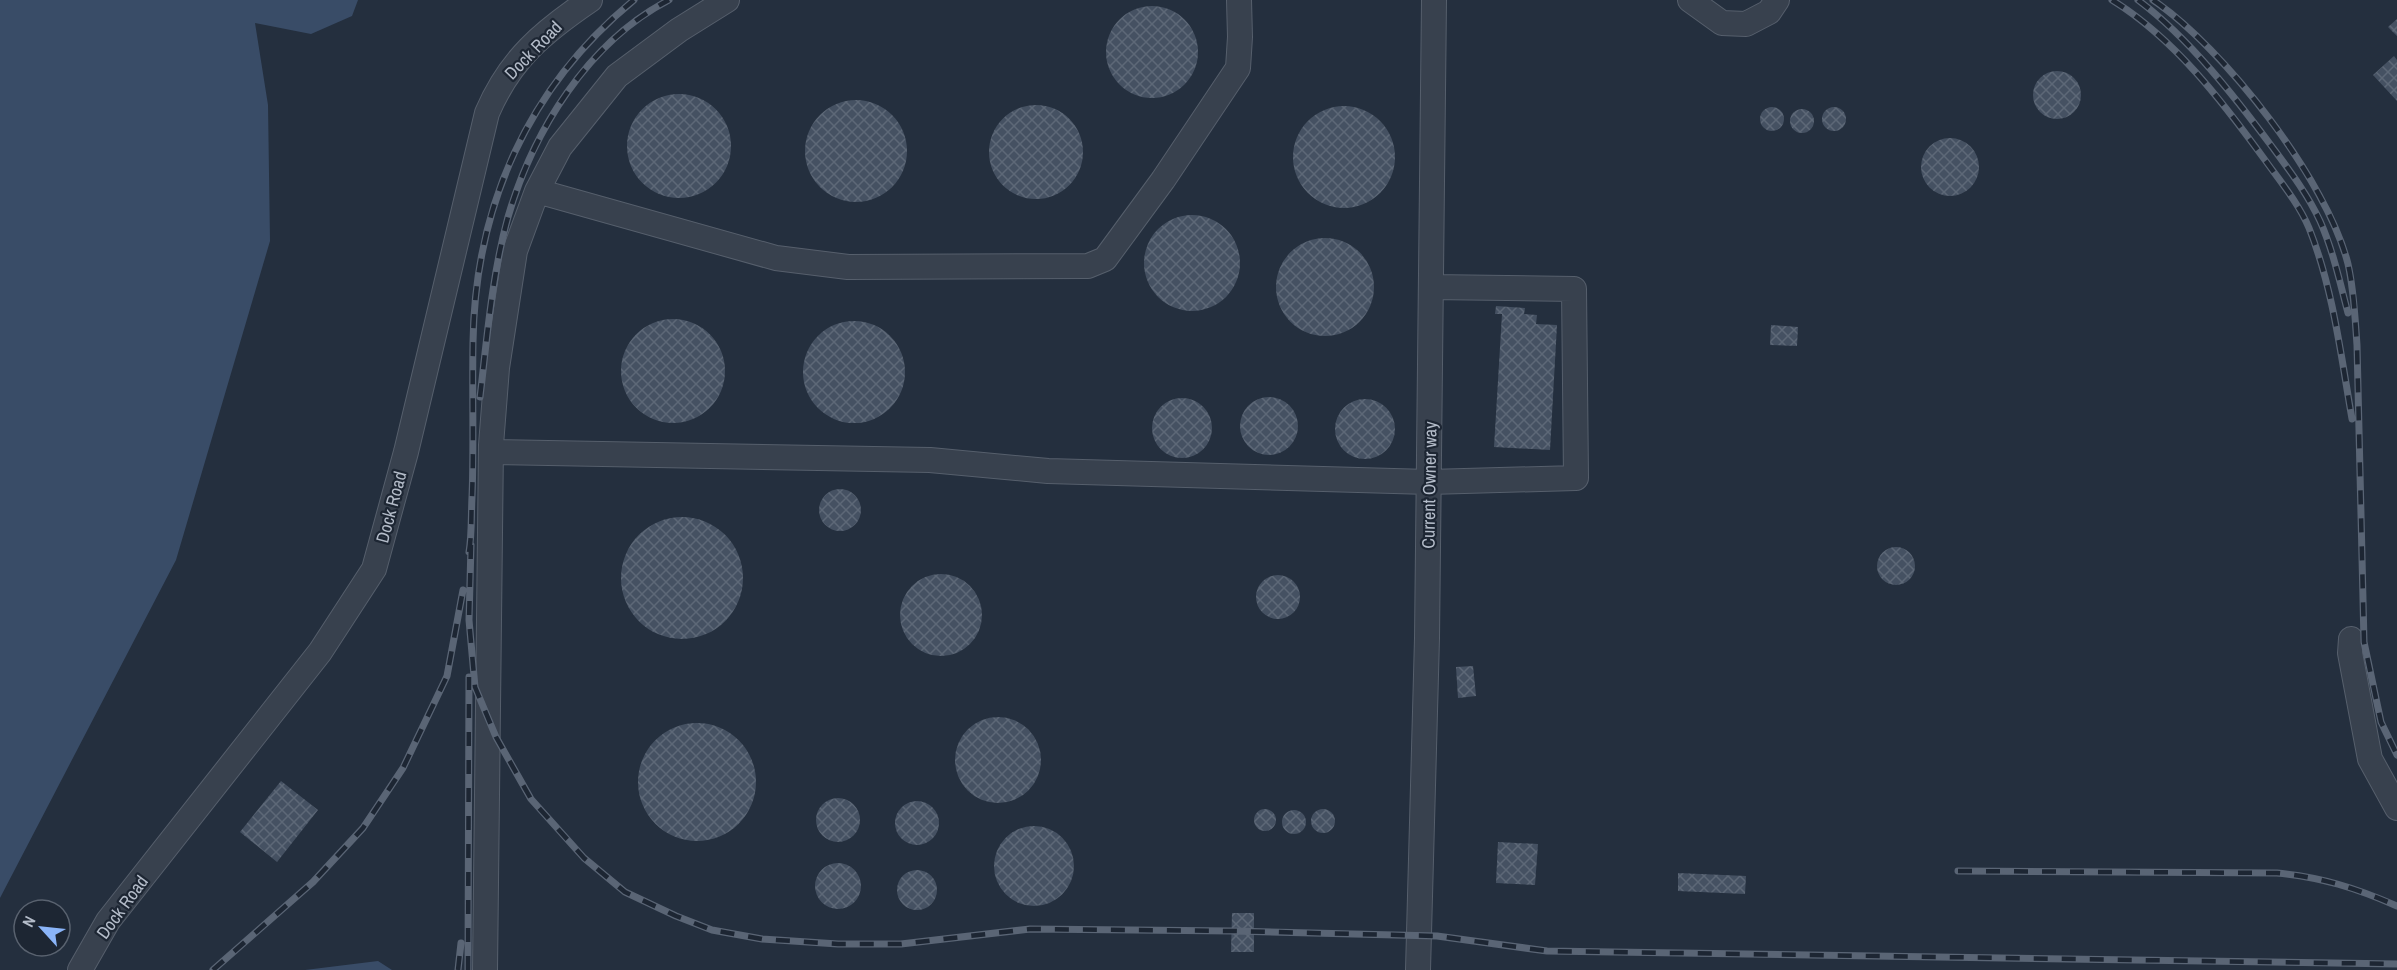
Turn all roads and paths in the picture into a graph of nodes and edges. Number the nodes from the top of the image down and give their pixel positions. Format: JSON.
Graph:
{"nodes":[{"id":1,"x":590,"y":0,"type":"edge"},
{"id":2,"x":727,"y":0,"type":"edge"},
{"id":3,"x":1239,"y":0,"type":"edge"},
{"id":4,"x":1434,"y":0,"type":"edge"},
{"id":5,"x":1690,"y":0,"type":"edge"},
{"id":6,"x":1777,"y":0,"type":"edge"},
{"id":7,"x":537,"y":191,"type":"junction"},
{"id":8,"x":1431,"y":287,"type":"junction"},
{"id":9,"x":491,"y":452,"type":"junction"},
{"id":10,"x":1429,"y":482,"type":"junction"},
{"id":11,"x":2351,"y":639,"type":"dead end"},
{"id":12,"x":2397,"y":808,"type":"edge"},
{"id":13,"x":80,"y":970,"type":"edge"},
{"id":14,"x":485,"y":970,"type":"edge"},
{"id":15,"x":1418,"y":970,"type":"edge"}],
"edges":[{"from":1,"to":13,"type":"street","name":"Dock Road"},
{"from":2,"to":7,"type":"street"},
{"from":3,"to":7,"type":"street"},
{"from":4,"to":8,"type":"street","name":"Current Owner way"},
{"from":5,"to":6,"type":"street"},
{"from":7,"to":9,"type":"street"},
{"from":8,"to":10,"type":"street","name":"Current Owner way"},
{"from":8,"to":10,"type":"street"},
{"from":9,"to":10,"type":"street"},
{"from":9,"to":14,"type":"street"},
{"from":10,"to":15,"type":"street","name":"Current Owner way"},
{"from":11,"to":12,"type":"street"}]}
